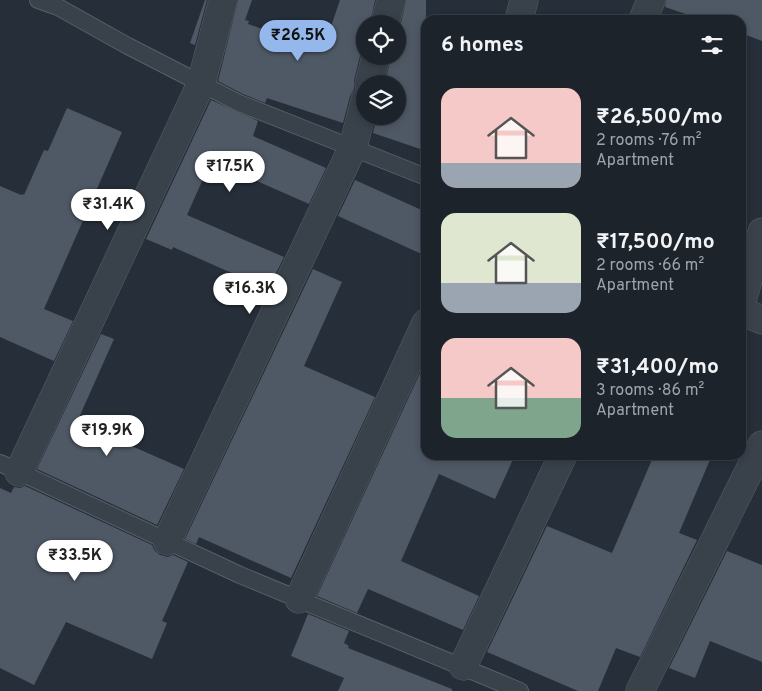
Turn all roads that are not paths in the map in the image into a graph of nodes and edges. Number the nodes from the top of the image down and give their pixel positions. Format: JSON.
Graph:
{"nodes":[{"id":1,"x":38,"y":0,"type":"edge"},
{"id":2,"x":223,"y":0,"type":"edge"},
{"id":3,"x":391,"y":0,"type":"edge"},
{"id":4,"x":524,"y":0,"type":"edge"},
{"id":5,"x":651,"y":0,"type":"edge"},
{"id":6,"x":387,"y":15,"type":"edge"},
{"id":7,"x":520,"y":15,"type":"edge"},
{"id":8,"x":645,"y":15,"type":"edge"},
{"id":9,"x":201,"y":84,"type":"junction"},
{"id":10,"x":359,"y":125,"type":"edge"},
{"id":11,"x":353,"y":147,"type":"junction"},
{"id":12,"x":421,"y":175,"type":"edge"},
{"id":13,"x":762,"y":232,"type":"edge"},
{"id":14,"x":746,"y":287,"type":"edge"},
{"id":15,"x":746,"y":313,"type":"edge"},
{"id":16,"x":762,"y":320,"type":"edge"},
{"id":17,"x":421,"y":334,"type":"edge"},
{"id":18,"x":762,"y":445,"type":"edge"},
{"id":19,"x":561,"y":460,"type":"edge"},
{"id":20,"x":9,"y":468,"type":"edge"},
{"id":21,"x":167,"y":542,"type":"junction"},
{"id":22,"x":299,"y":600,"type":"junction"},
{"id":23,"x":463,"y":666,"type":"junction"},
{"id":24,"x":520,"y":691,"type":"edge"},
{"id":25,"x":640,"y":691,"type":"edge"}],
"edges":[{"from":1,"to":9,"type":"lane"},
{"from":2,"to":9,"type":"street"},
{"from":3,"to":6,"type":"street"},
{"from":4,"to":7,"type":"street"},
{"from":5,"to":8,"type":"street"},
{"from":9,"to":11,"type":"lane"},
{"from":9,"to":20,"type":"street"},
{"from":10,"to":11,"type":"street"},
{"from":11,"to":12,"type":"lane"},
{"from":11,"to":21,"type":"street"},
{"from":13,"to":14,"type":"street"},
{"from":15,"to":16,"type":"street"},
{"from":17,"to":22,"type":"street"},
{"from":18,"to":25,"type":"street"},
{"from":19,"to":23,"type":"street"},
{"from":20,"to":21,"type":"lane"},
{"from":21,"to":22,"type":"lane"},
{"from":22,"to":23,"type":"lane"},
{"from":23,"to":24,"type":"lane"}]}
